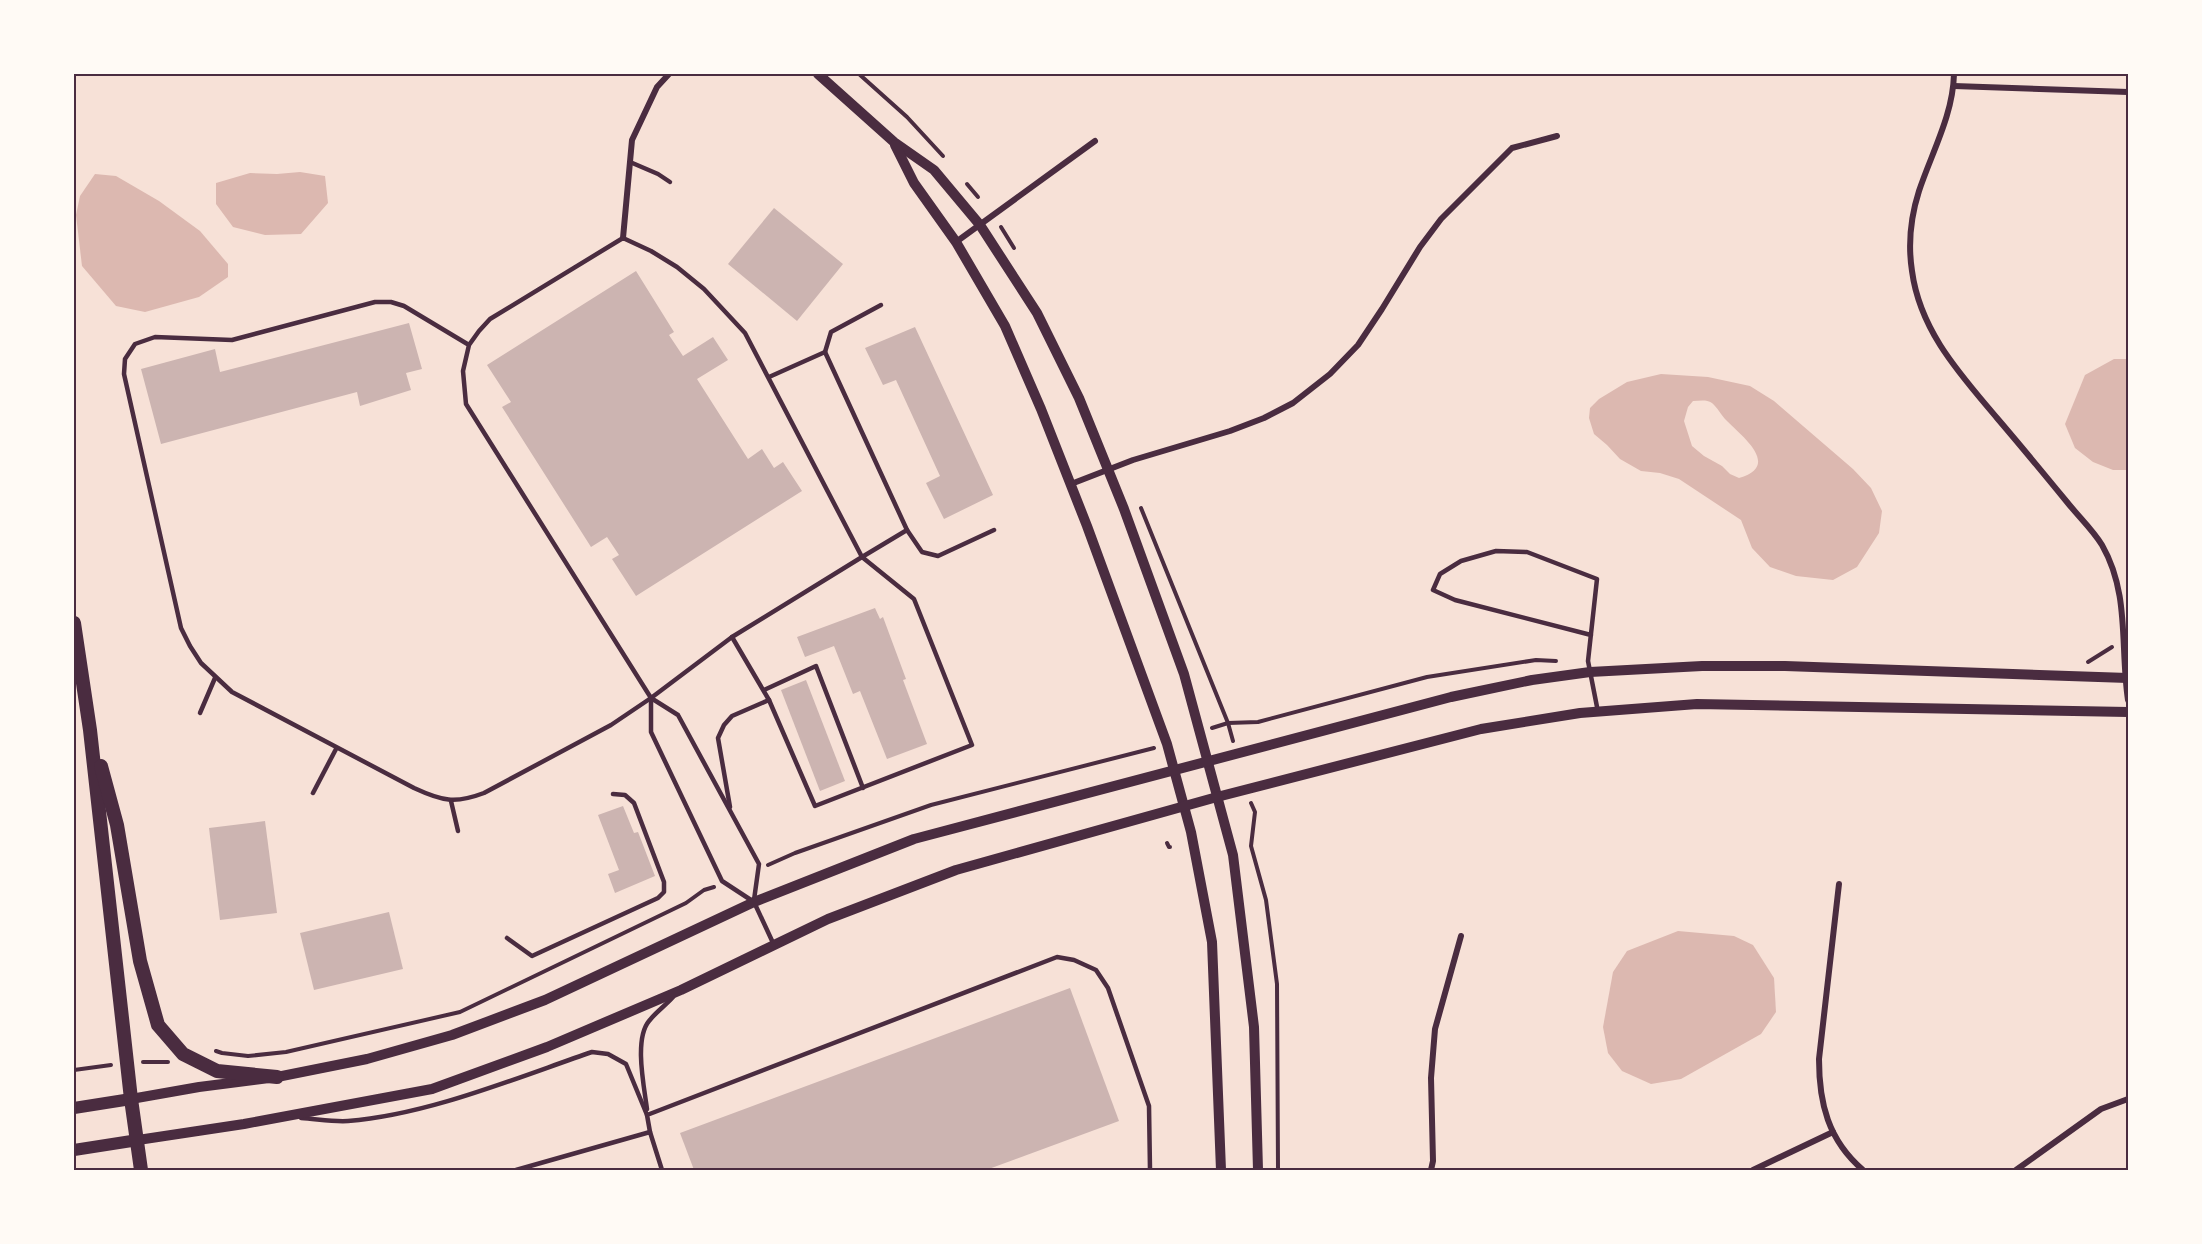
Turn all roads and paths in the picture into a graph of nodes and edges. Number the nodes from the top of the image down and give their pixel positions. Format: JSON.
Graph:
{"nodes":[{"id":1,"x":669,"y":74,"type":"edge"},
{"id":2,"x":818,"y":74,"type":"edge"},
{"id":3,"x":1954,"y":74,"type":"edge"},
{"id":4,"x":1954,"y":86,"type":"junction"},
{"id":5,"x":2128,"y":92,"type":"edge"},
{"id":6,"x":1557,"y":136,"type":"dead end"},
{"id":7,"x":1095,"y":141,"type":"dead end"},
{"id":8,"x":894,"y":142,"type":"junction"},
{"id":9,"x":630,"y":162,"type":"junction"},
{"id":10,"x":670,"y":183,"type":"dead end"},
{"id":11,"x":980,"y":225,"type":"junction"},
{"id":12,"x":623,"y":238,"type":"junction"},
{"id":13,"x":956,"y":242,"type":"junction"},
{"id":14,"x":881,"y":305,"type":"dead end"},
{"id":15,"x":469,"y":345,"type":"junction"},
{"id":16,"x":825,"y":352,"type":"junction"},
{"id":17,"x":769,"y":377,"type":"junction"},
{"id":18,"x":1108,"y":470,"type":"junction"},
{"id":19,"x":1071,"y":484,"type":"junction"},
{"id":20,"x":907,"y":530,"type":"junction"},
{"id":21,"x":994,"y":530,"type":"dead end"},
{"id":22,"x":862,"y":556,"type":"junction"},
{"id":23,"x":74,"y":623,"type":"edge"},
{"id":24,"x":1590,"y":635,"type":"junction"},
{"id":25,"x":732,"y":637,"type":"junction"},
{"id":26,"x":1590,"y":672,"type":"junction"},
{"id":27,"x":215,"y":678,"type":"junction"},
{"id":28,"x":2127,"y":678,"type":"edge"},
{"id":29,"x":764,"y":690,"type":"junction"},
{"id":30,"x":651,"y":698,"type":"junction"},
{"id":31,"x":769,"y":700,"type":"junction"},
{"id":32,"x":2128,"y":700,"type":"edge"},
{"id":33,"x":1598,"y":712,"type":"junction"},
{"id":34,"x":2128,"y":712,"type":"edge"},
{"id":35,"x":200,"y":713,"type":"dead end"},
{"id":36,"x":90,"y":730,"type":"junction"},
{"id":37,"x":336,"y":749,"type":"junction"},
{"id":38,"x":1207,"y":760,"type":"junction"},
{"id":39,"x":1173,"y":770,"type":"junction"},
{"id":40,"x":863,"y":788,"type":"junction"},
{"id":41,"x":313,"y":793,"type":"dead end"},
{"id":42,"x":613,"y":795,"type":"dead end"},
{"id":43,"x":1217,"y":797,"type":"junction"},
{"id":44,"x":451,"y":801,"type":"junction"},
{"id":45,"x":1184,"y":808,"type":"junction"},
{"id":46,"x":1254,"y":811,"type":"dead end"},
{"id":47,"x":731,"y":813,"type":"junction"},
{"id":48,"x":458,"y":831,"type":"dead end"},
{"id":49,"x":1839,"y":884,"type":"dead end"},
{"id":50,"x":754,"y":902,"type":"junction"},
{"id":51,"x":1461,"y":936,"type":"dead end"},
{"id":52,"x":507,"y":938,"type":"dead end"},
{"id":53,"x":774,"y":945,"type":"junction"},
{"id":54,"x":681,"y":990,"type":"junction"},
{"id":55,"x":277,"y":1077,"type":"junction"},
{"id":56,"x":131,"y":1099,"type":"junction"},
{"id":57,"x":2128,"y":1099,"type":"edge"},
{"id":58,"x":74,"y":1108,"type":"edge"},
{"id":59,"x":647,"y":1115,"type":"junction"},
{"id":60,"x":287,"y":1117,"type":"junction"},
{"id":61,"x":650,"y":1132,"type":"junction"},
{"id":62,"x":1833,"y":1132,"type":"junction"},
{"id":63,"x":138,"y":1140,"type":"junction"},
{"id":64,"x":74,"y":1150,"type":"edge"},
{"id":65,"x":141,"y":1170,"type":"edge"},
{"id":66,"x":516,"y":1170,"type":"edge"},
{"id":67,"x":662,"y":1170,"type":"edge"},
{"id":68,"x":1150,"y":1170,"type":"edge"},
{"id":69,"x":1221,"y":1170,"type":"edge"},
{"id":70,"x":1258,"y":1170,"type":"edge"},
{"id":71,"x":1278,"y":1170,"type":"edge"},
{"id":72,"x":1431,"y":1170,"type":"edge"},
{"id":73,"x":1753,"y":1170,"type":"edge"},
{"id":74,"x":1863,"y":1170,"type":"edge"},
{"id":75,"x":2016,"y":1170,"type":"edge"}],
"edges":[{"from":1,"to":9,"type":"street"},
{"from":2,"to":8,"type":"street"},
{"from":3,"to":4,"type":"street"},
{"from":4,"to":5,"type":"street"},
{"from":4,"to":28,"type":"street"},
{"from":6,"to":18,"type":"street"},
{"from":7,"to":11,"type":"street"},
{"from":8,"to":11,"type":"street"},
{"from":8,"to":13,"type":"street"},
{"from":9,"to":10,"type":"lane"},
{"from":9,"to":12,"type":"street"},
{"from":11,"to":13,"type":"street"},
{"from":11,"to":18,"type":"street"},
{"from":12,"to":15,"type":"lane"},
{"from":12,"to":17,"type":"lane"},
{"from":13,"to":19,"type":"street"},
{"from":14,"to":16,"type":"lane"},
{"from":15,"to":27,"type":"lane"},
{"from":15,"to":30,"type":"lane"},
{"from":16,"to":17,"type":"lane"},
{"from":16,"to":20,"type":"lane"},
{"from":17,"to":22,"type":"lane"},
{"from":18,"to":19,"type":"street"},
{"from":18,"to":38,"type":"street"},
{"from":19,"to":39,"type":"street"},
{"from":20,"to":21,"type":"lane"},
{"from":20,"to":22,"type":"lane"},
{"from":22,"to":25,"type":"lane"},
{"from":22,"to":40,"type":"lane"},
{"from":23,"to":36,"type":"main road"},
{"from":24,"to":24,"type":"lane"},
{"from":24,"to":26,"type":"lane"},
{"from":25,"to":29,"type":"lane"},
{"from":25,"to":30,"type":"lane"},
{"from":26,"to":28,"type":"street"},
{"from":26,"to":33,"type":"lane"},
{"from":26,"to":38,"type":"street"},
{"from":27,"to":35,"type":"lane"},
{"from":27,"to":37,"type":"lane"},
{"from":28,"to":32,"type":"street"},
{"from":29,"to":31,"type":"lane"},
{"from":29,"to":40,"type":"lane"},
{"from":30,"to":44,"type":"lane"},
{"from":30,"to":47,"type":"lane"},
{"from":30,"to":50,"type":"lane"},
{"from":31,"to":40,"type":"lane"},
{"from":31,"to":47,"type":"lane"},
{"from":33,"to":34,"type":"street"},
{"from":33,"to":43,"type":"street"},
{"from":36,"to":55,"type":"main road"},
{"from":36,"to":56,"type":"main road"},
{"from":37,"to":41,"type":"lane"},
{"from":37,"to":44,"type":"lane"},
{"from":38,"to":39,"type":"street"},
{"from":38,"to":43,"type":"street"},
{"from":39,"to":45,"type":"street"},
{"from":39,"to":50,"type":"street"},
{"from":42,"to":52,"type":"lane"},
{"from":43,"to":45,"type":"street"},
{"from":43,"to":70,"type":"street"},
{"from":44,"to":48,"type":"lane"},
{"from":45,"to":53,"type":"street"},
{"from":45,"to":69,"type":"street"},
{"from":46,"to":71,"type":"path"},
{"from":47,"to":50,"type":"lane"},
{"from":49,"to":62,"type":"street"},
{"from":50,"to":53,"type":"lane"},
{"from":50,"to":55,"type":"street"},
{"from":51,"to":72,"type":"street"},
{"from":53,"to":54,"type":"street"},
{"from":54,"to":59,"type":"lane"},
{"from":54,"to":60,"type":"street"},
{"from":55,"to":56,"type":"street"},
{"from":56,"to":58,"type":"main road"},
{"from":56,"to":63,"type":"main road"},
{"from":57,"to":75,"type":"street"},
{"from":59,"to":60,"type":"lane"},
{"from":59,"to":61,"type":"lane"},
{"from":59,"to":68,"type":"lane"},
{"from":60,"to":63,"type":"street"},
{"from":61,"to":66,"type":"lane"},
{"from":61,"to":67,"type":"lane"},
{"from":62,"to":73,"type":"street"},
{"from":62,"to":74,"type":"street"},
{"from":63,"to":64,"type":"main road"},
{"from":63,"to":65,"type":"main road"}]}
